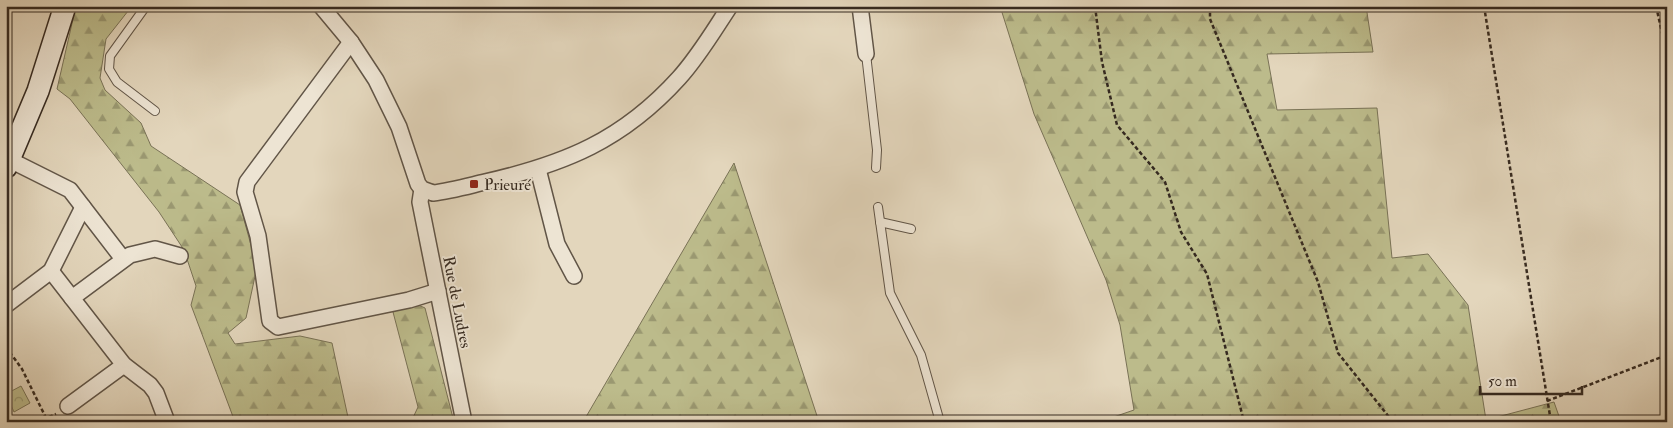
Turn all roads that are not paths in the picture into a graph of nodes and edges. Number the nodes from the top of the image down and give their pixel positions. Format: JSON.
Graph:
{"nodes":[{"id":1,"x":65,"y":6,"type":"edge"},
{"id":2,"x":146,"y":6,"type":"edge"},
{"id":3,"x":321,"y":6,"type":"edge"},
{"id":4,"x":730,"y":6,"type":"edge"},
{"id":5,"x":860,"y":6,"type":"edge"},
{"id":6,"x":351,"y":42,"type":"junction"},
{"id":7,"x":866,"y":54,"type":"joint"},
{"id":8,"x":155,"y":111,"type":"dead end"},
{"id":9,"x":8,"y":164,"type":"edge"},
{"id":10,"x":876,"y":168,"type":"dead end"},
{"id":11,"x":538,"y":169,"type":"junction"},
{"id":12,"x":422,"y":189,"type":"junction"},
{"id":13,"x":83,"y":207,"type":"junction"},
{"id":14,"x":878,"y":207,"type":"dead end"},
{"id":15,"x":880,"y":222,"type":"junction"},
{"id":16,"x":911,"y":229,"type":"dead end"},
{"id":17,"x":180,"y":256,"type":"dead end"},
{"id":18,"x":123,"y":259,"type":"junction"},
{"id":19,"x":51,"y":271,"type":"junction"},
{"id":20,"x":574,"y":276,"type":"dead end"},
{"id":21,"x":438,"y":291,"type":"junction"},
{"id":22,"x":72,"y":298,"type":"junction"},
{"id":23,"x":6,"y":305,"type":"edge"},
{"id":24,"x":124,"y":365,"type":"junction"},
{"id":25,"x":68,"y":406,"type":"road end"},
{"id":26,"x":167,"y":422,"type":"edge"},
{"id":27,"x":464,"y":422,"type":"edge"},
{"id":28,"x":940,"y":422,"type":"edge"}],
"edges":[{"from":1,"to":9,"type":"street"},
{"from":2,"to":8,"type":"lane"},
{"from":3,"to":6,"type":"street"},
{"from":4,"to":11,"type":"street"},
{"from":5,"to":7,"type":"street"},
{"from":6,"to":12,"type":"street"},
{"from":6,"to":21,"type":"street"},
{"from":7,"to":10,"type":"lane"},
{"from":9,"to":13,"type":"street"},
{"from":11,"to":12,"type":"street"},
{"from":11,"to":20,"type":"street"},
{"from":12,"to":21,"type":"street","name":"Rue de Ludres"},
{"from":13,"to":18,"type":"street"},
{"from":13,"to":19,"type":"street"},
{"from":14,"to":15,"type":"lane"},
{"from":15,"to":16,"type":"lane"},
{"from":15,"to":28,"type":"lane"},
{"from":17,"to":18,"type":"street"},
{"from":18,"to":22,"type":"street"},
{"from":19,"to":22,"type":"street"},
{"from":19,"to":23,"type":"street"},
{"from":21,"to":27,"type":"street","name":"Rue de Ludres"},
{"from":22,"to":24,"type":"street"},
{"from":24,"to":25,"type":"street"},
{"from":24,"to":26,"type":"street"}]}
